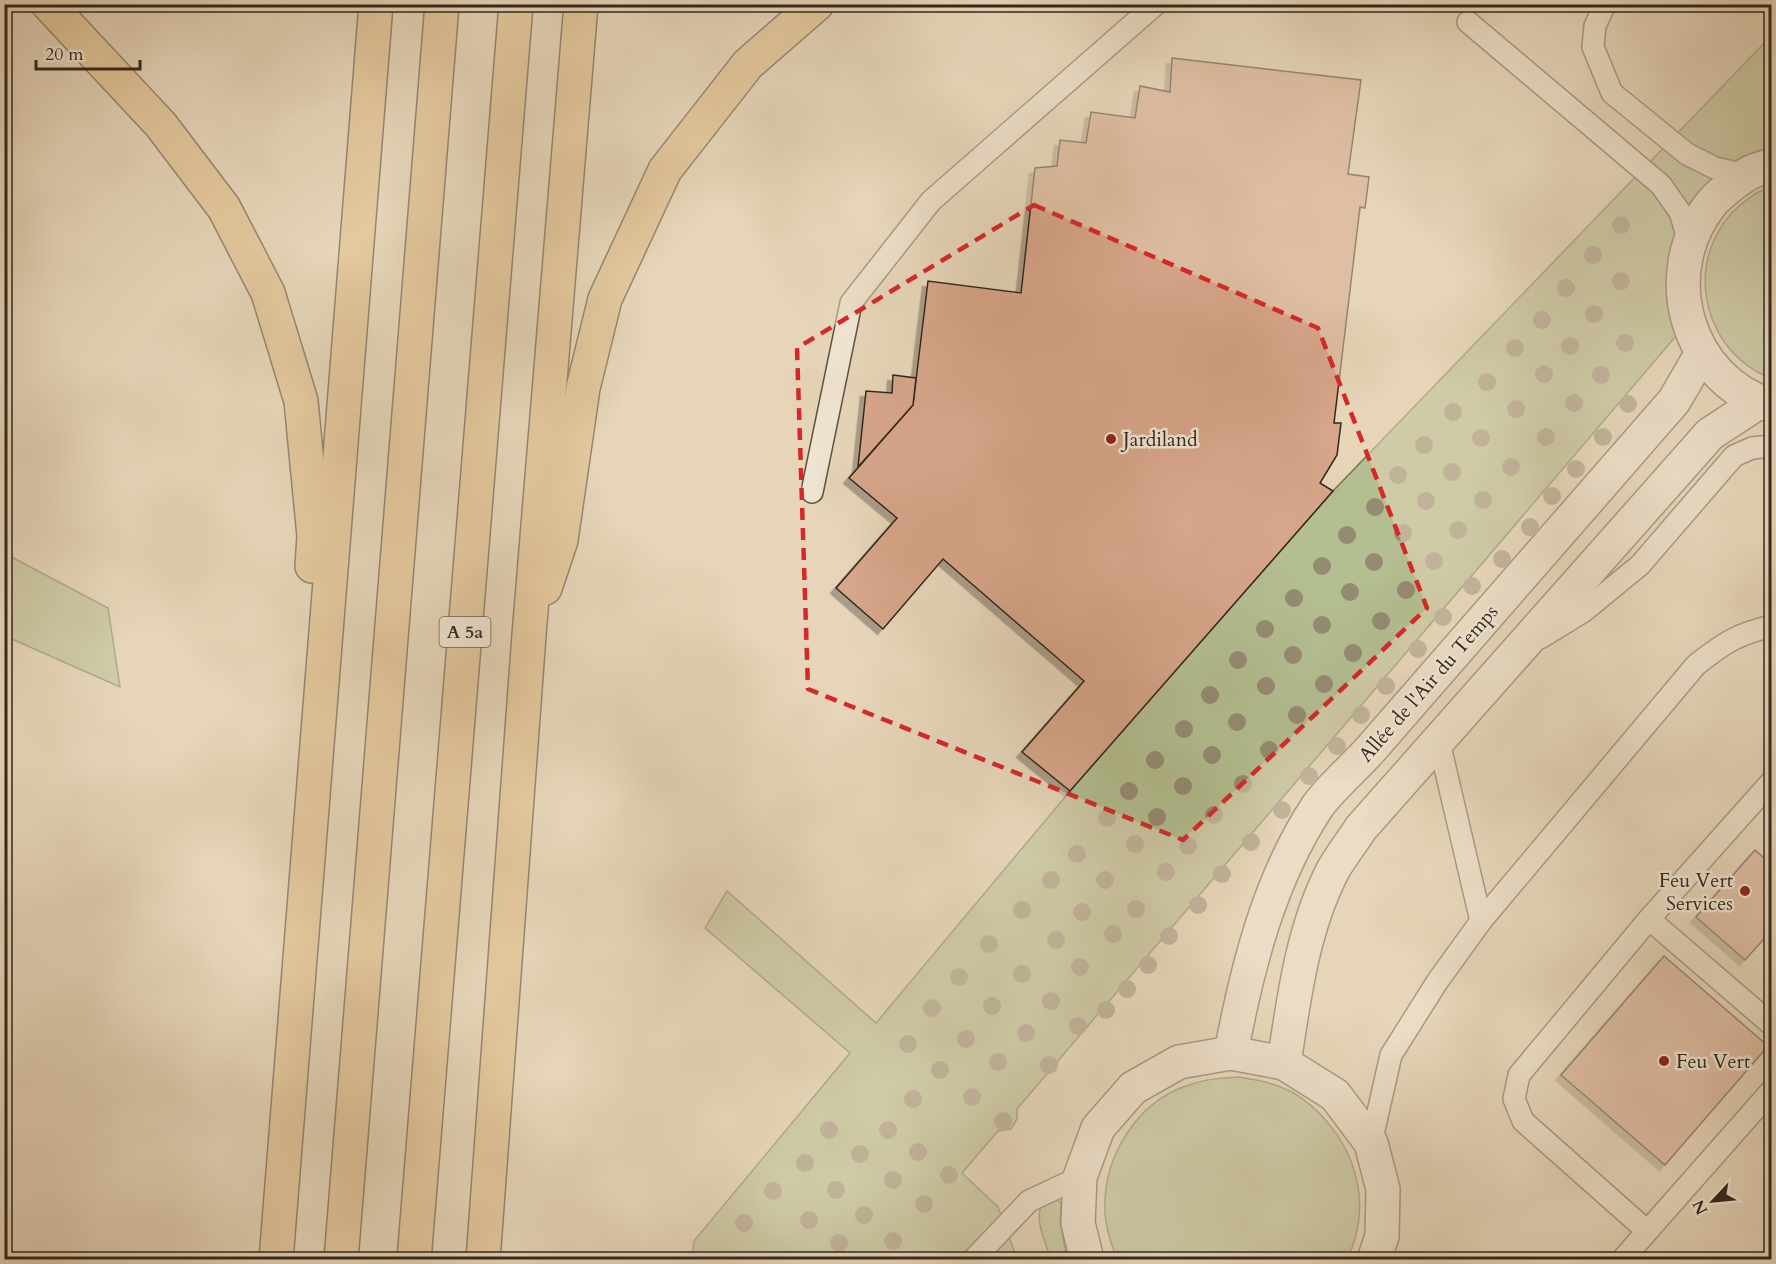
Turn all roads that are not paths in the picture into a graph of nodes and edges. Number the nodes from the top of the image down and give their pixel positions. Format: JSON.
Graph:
{"nodes":[{"id":1,"x":48,"y":4,"type":"edge"},
{"id":2,"x":376,"y":4,"type":"edge"},
{"id":3,"x":442,"y":4,"type":"edge"},
{"id":4,"x":516,"y":4,"type":"edge"},
{"id":5,"x":581,"y":4,"type":"edge"},
{"id":6,"x":817,"y":4,"type":"edge"},
{"id":7,"x":1156,"y":4,"type":"edge"},
{"id":8,"x":1605,"y":4,"type":"edge"},
{"id":9,"x":1468,"y":22,"type":"dead end"},
{"id":10,"x":1759,"y":170,"type":"edge"},
{"id":11,"x":1689,"y":242,"type":"junction"},
{"id":12,"x":1701,"y":353,"type":"junction"},
{"id":13,"x":1765,"y":404,"type":"edge"},
{"id":14,"x":1772,"y":446,"type":"edge"},
{"id":15,"x":812,"y":492,"type":"dead end"},
{"id":16,"x":1772,"y":626,"type":"edge"},
{"id":17,"x":529,"y":636,"type":"junction"},
{"id":18,"x":1516,"y":652,"type":"junction"},
{"id":19,"x":324,"y":660,"type":"junction"},
{"id":20,"x":1439,"y":742,"type":"junction"},
{"id":21,"x":1772,"y":781,"type":"edge"},
{"id":22,"x":1649,"y":918,"type":"junction"},
{"id":23,"x":1481,"y":921,"type":"junction"},
{"id":24,"x":1772,"y":1025,"type":"edge"},
{"id":25,"x":1231,"y":1053,"type":"junction"},
{"id":26,"x":1284,"y":1063,"type":"junction"},
{"id":27,"x":1772,"y":1090,"type":"edge"},
{"id":28,"x":1371,"y":1143,"type":"junction"},
{"id":29,"x":1080,"y":1178,"type":"junction"},
{"id":30,"x":1647,"y":1231,"type":"junction"},
{"id":31,"x":276,"y":1260,"type":"edge"},
{"id":32,"x":341,"y":1260,"type":"edge"},
{"id":33,"x":414,"y":1260,"type":"edge"},
{"id":34,"x":483,"y":1260,"type":"edge"},
{"id":35,"x":973,"y":1260,"type":"edge"},
{"id":36,"x":1087,"y":1260,"type":"edge"},
{"id":37,"x":1374,"y":1260,"type":"edge"},
{"id":38,"x":1622,"y":1260,"type":"edge"}],
"edges":[{"from":1,"to":19,"type":"highway"},
{"from":2,"to":19,"type":"highway"},
{"from":3,"to":32,"type":"highway"},
{"from":4,"to":33,"type":"highway","number":"A 5a"},
{"from":5,"to":17,"type":"highway"},
{"from":6,"to":17,"type":"highway"},
{"from":7,"to":15,"type":"lane"},
{"from":8,"to":10,"type":"lane"},
{"from":9,"to":11,"type":"lane"},
{"from":10,"to":11,"type":"street"},
{"from":11,"to":12,"type":"street"},
{"from":12,"to":13,"type":"street"},
{"from":12,"to":25,"type":"street","name":"Allée de l'Air du Temps"},
{"from":13,"to":18,"type":"street"},
{"from":14,"to":18,"type":"lane"},
{"from":16,"to":23,"type":"lane"},
{"from":17,"to":34,"type":"highway"},
{"from":18,"to":20,"type":"street"},
{"from":19,"to":31,"type":"highway"},
{"from":20,"to":23,"type":"lane"},
{"from":20,"to":26,"type":"street"},
{"from":21,"to":22,"type":"lane"},
{"from":22,"to":24,"type":"lane"},
{"from":22,"to":30,"type":"lane"},
{"from":23,"to":28,"type":"lane"},
{"from":25,"to":26,"type":"street"},
{"from":25,"to":29,"type":"street"},
{"from":26,"to":28,"type":"street"},
{"from":27,"to":30,"type":"lane"},
{"from":28,"to":37,"type":"street"},
{"from":29,"to":35,"type":"lane"},
{"from":29,"to":36,"type":"street"},
{"from":30,"to":38,"type":"lane"}]}
